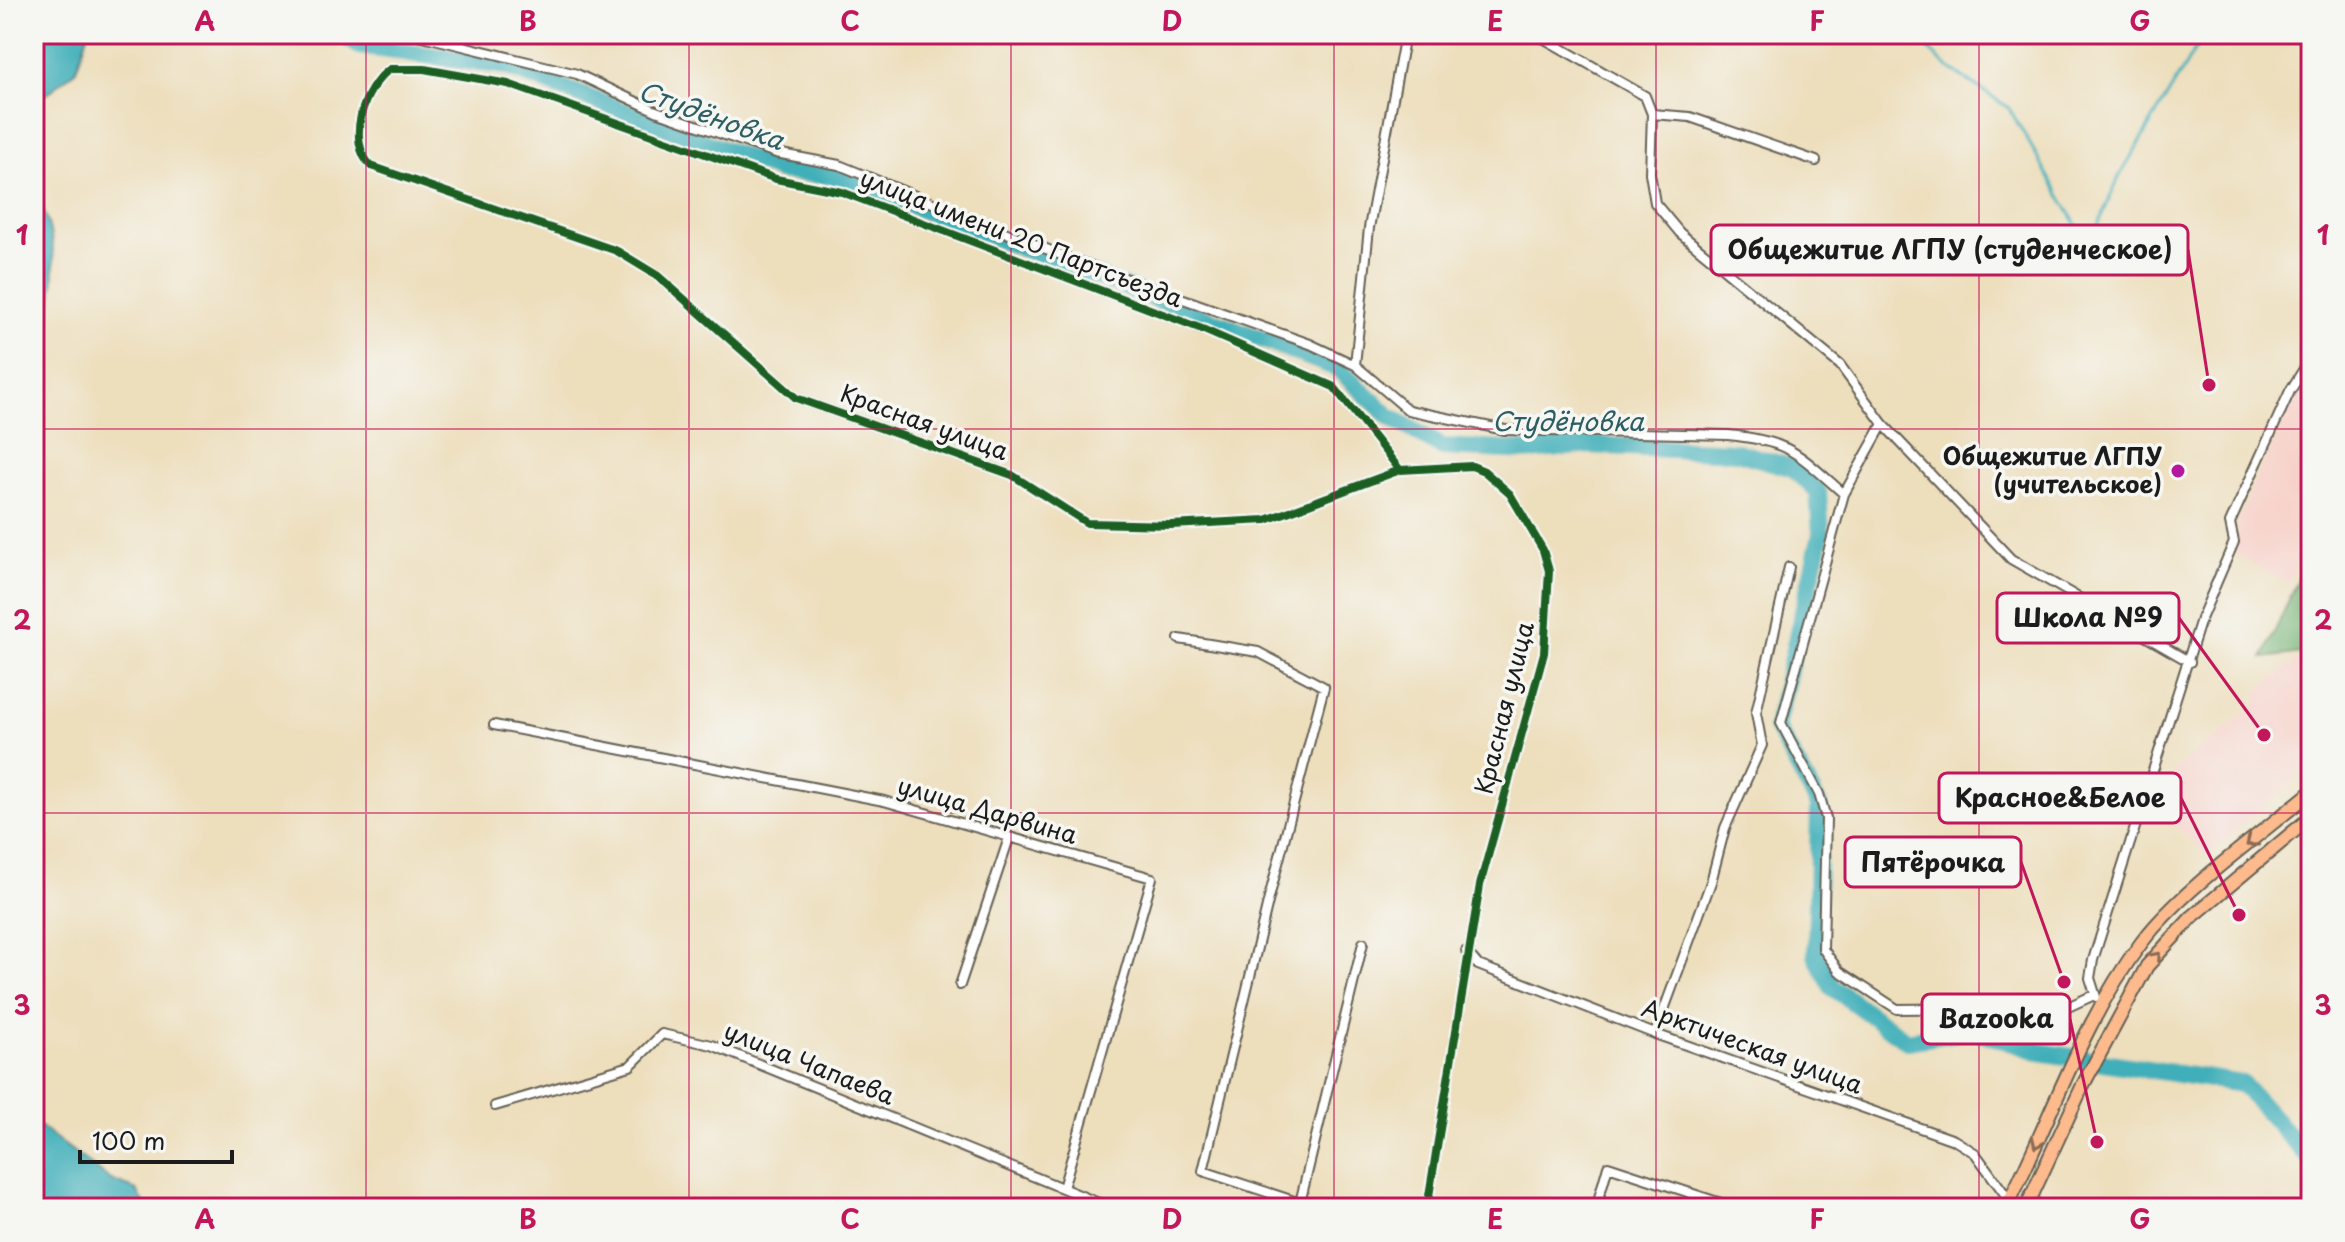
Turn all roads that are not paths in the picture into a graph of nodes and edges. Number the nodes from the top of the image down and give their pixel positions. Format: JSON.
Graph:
{"nodes":[{"id":1,"x":414,"y":34,"type":"edge"},
{"id":2,"x":1405,"y":34,"type":"edge"},
{"id":3,"x":1536,"y":34,"type":"edge"},
{"id":4,"x":1652,"y":114,"type":"junction"},
{"id":5,"x":358,"y":143,"type":"joint"},
{"id":6,"x":1816,"y":161,"type":"dead end"},
{"id":7,"x":2311,"y":358,"type":"edge"},
{"id":8,"x":1355,"y":365,"type":"junction"},
{"id":9,"x":1883,"y":424,"type":"junction"},
{"id":10,"x":1400,"y":470,"type":"junction"},
{"id":11,"x":1844,"y":494,"type":"junction"},
{"id":12,"x":1789,"y":567,"type":"dead end"},
{"id":13,"x":1179,"y":639,"type":"dead end"},
{"id":14,"x":2190,"y":662,"type":"junction"},
{"id":15,"x":494,"y":725,"type":"dead end"},
{"id":16,"x":2311,"y":792,"type":"edge"},
{"id":17,"x":2311,"y":817,"type":"edge"},
{"id":18,"x":1009,"y":838,"type":"junction"},
{"id":19,"x":1363,"y":943,"type":"dead end"},
{"id":20,"x":1466,"y":951,"type":"junction"},
{"id":21,"x":960,"y":985,"type":"dead end"},
{"id":22,"x":2099,"y":998,"type":"junction"},
{"id":23,"x":1655,"y":1034,"type":"junction"},
{"id":24,"x":495,"y":1106,"type":"dead end"},
{"id":25,"x":2022,"y":1177,"type":"junction"},
{"id":26,"x":2038,"y":1183,"type":"junction"},
{"id":27,"x":1063,"y":1188,"type":"junction"},
{"id":28,"x":1696,"y":1196,"type":"junction"},
{"id":29,"x":2010,"y":1205,"type":"edge"},
{"id":30,"x":1300,"y":1206,"type":"edge"},
{"id":31,"x":1111,"y":1208,"type":"edge"},
{"id":32,"x":1427,"y":1208,"type":"edge"},
{"id":33,"x":1596,"y":1208,"type":"edge"},
{"id":34,"x":1690,"y":1208,"type":"edge"},
{"id":35,"x":1736,"y":1208,"type":"edge"},
{"id":36,"x":2026,"y":1208,"type":"edge"}],
"edges":[{"from":1,"to":8,"type":"street","name":"улица имени 20 Партсъезда"},
{"from":2,"to":8,"type":"street"},
{"from":3,"to":4,"type":"street"},
{"from":4,"to":6,"type":"street"},
{"from":4,"to":9,"type":"street"},
{"from":5,"to":10,"type":"street","name":"Красная улица"},
{"from":5,"to":10,"type":"street","name":"улица имени 20 Партсъезда"},
{"from":7,"to":14,"type":"street"},
{"from":8,"to":11,"type":"street","name":"улица имени 20 Партсъезда"},
{"from":9,"to":11,"type":"street"},
{"from":9,"to":14,"type":"street"},
{"from":10,"to":20,"type":"street","name":"Красная улица"},
{"from":11,"to":22,"type":"street"},
{"from":12,"to":23,"type":"street"},
{"from":13,"to":30,"type":"street"},
{"from":14,"to":22,"type":"street"},
{"from":15,"to":18,"type":"street","name":"улица Дарвина"},
{"from":16,"to":22,"type":"main road","one_way":true},
{"from":26,"to":17,"type":"main road","one_way":true},
{"from":18,"to":21,"type":"street"},
{"from":18,"to":27,"type":"street","name":"улица Дарвина"},
{"from":19,"to":30,"type":"street"},
{"from":20,"to":23,"type":"street","name":"Арктическая улица"},
{"from":20,"to":32,"type":"street","name":"Красная улица"},
{"from":22,"to":25,"type":"main road","one_way":true},
{"from":23,"to":29,"type":"street","name":"Арктическая улица"},
{"from":24,"to":27,"type":"street","name":"улица Чапаева"},
{"from":25,"to":26,"type":"main road"},
{"from":25,"to":29,"type":"main road"},
{"from":26,"to":36,"type":"main road"},
{"from":27,"to":31,"type":"street","name":"улица Чапаева"},
{"from":28,"to":33,"type":"street"},
{"from":28,"to":34,"type":"street"},
{"from":28,"to":35,"type":"street"}]}
